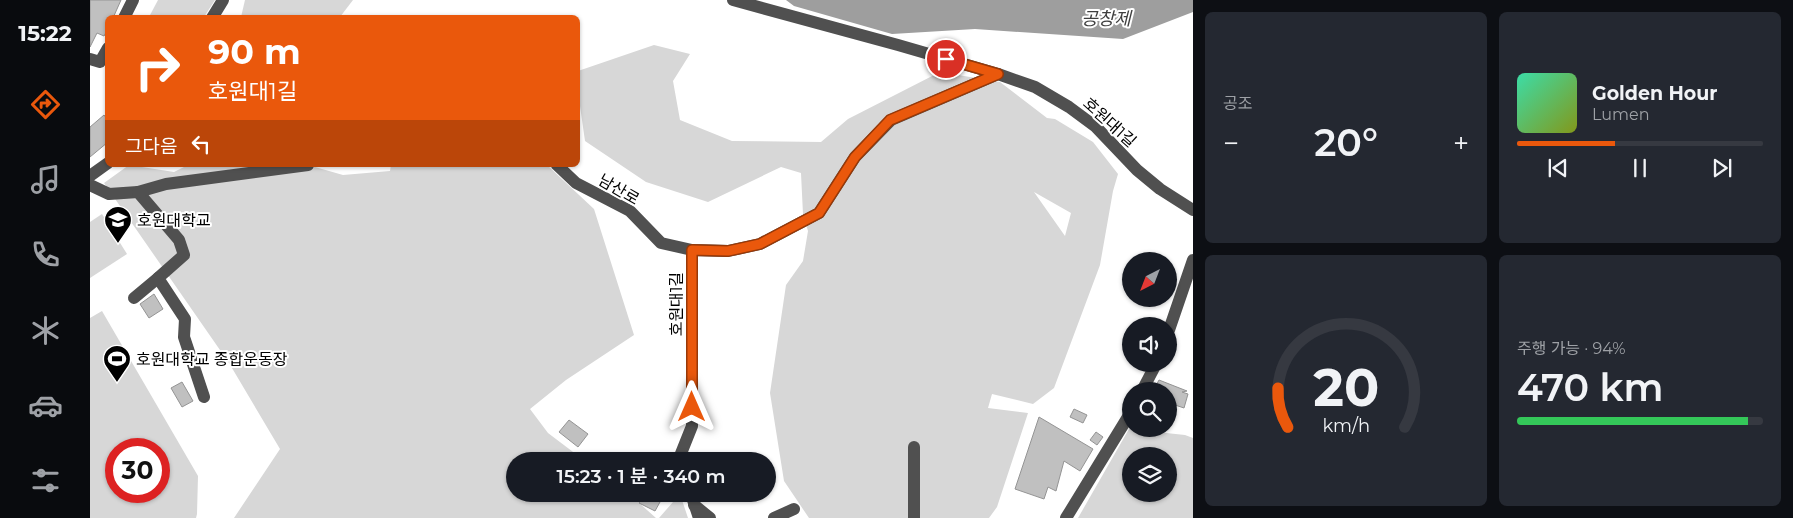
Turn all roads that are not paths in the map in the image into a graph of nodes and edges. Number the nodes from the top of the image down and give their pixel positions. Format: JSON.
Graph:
{"nodes":[{"id":1,"x":133,"y":0,"type":"edge"},
{"id":2,"x":223,"y":0,"type":"edge"},
{"id":3,"x":733,"y":0,"type":"edge"},
{"id":4,"x":126,"y":15,"type":"edge"},
{"id":5,"x":214,"y":15,"type":"edge"},
{"id":6,"x":105,"y":53,"type":"edge"},
{"id":7,"x":90,"y":59,"type":"edge"},
{"id":8,"x":998,"y":74,"type":"junction"},
{"id":9,"x":105,"y":165,"type":"edge"},
{"id":10,"x":293,"y":167,"type":"edge"},
{"id":11,"x":559,"y":167,"type":"edge"},
{"id":12,"x":90,"y":176,"type":"edge"},
{"id":13,"x":90,"y":185,"type":"edge"},
{"id":14,"x":138,"y":192,"type":"junction"},
{"id":15,"x":1193,"y":210,"type":"edge"},
{"id":16,"x":692,"y":250,"type":"junction"},
{"id":17,"x":1193,"y":260,"type":"edge"},
{"id":18,"x":158,"y":278,"type":"junction"},
{"id":19,"x":134,"y":298,"type":"dead end"},
{"id":20,"x":1173,"y":317,"type":"edge"},
{"id":21,"x":204,"y":397,"type":"dead end"},
{"id":22,"x":1122,"y":427,"type":"edge"},
{"id":23,"x":914,"y":447,"type":"dead end"},
{"id":24,"x":683,"y":452,"type":"edge"},
{"id":25,"x":693,"y":502,"type":"edge"},
{"id":26,"x":694,"y":502,"type":"edge"},
{"id":27,"x":794,"y":509,"type":"dead end"},
{"id":28,"x":698,"y":518,"type":"edge"},
{"id":29,"x":710,"y":518,"type":"edge"},
{"id":30,"x":774,"y":518,"type":"edge"},
{"id":31,"x":914,"y":518,"type":"edge"},
{"id":32,"x":1066,"y":518,"type":"edge"}],
"edges":[{"from":1,"to":4,"type":"street"},
{"from":2,"to":5,"type":"street"},
{"from":3,"to":8,"type":"street","name":"호원대1길"},
{"from":6,"to":7,"type":"street"},
{"from":8,"to":15,"type":"street","name":"호원대1길"},
{"from":8,"to":16,"type":"street","name":"호원대1길"},
{"from":9,"to":12,"type":"street"},
{"from":10,"to":14,"type":"street"},
{"from":11,"to":16,"type":"street","name":"남산로"},
{"from":13,"to":14,"type":"street"},
{"from":14,"to":18,"type":"street"},
{"from":16,"to":24,"type":"street","name":"호원대1길"},
{"from":17,"to":20,"type":"street"},
{"from":18,"to":19,"type":"street"},
{"from":18,"to":21,"type":"street"},
{"from":22,"to":32,"type":"street"},
{"from":23,"to":31,"type":"street"},
{"from":25,"to":28,"type":"street"},
{"from":26,"to":29,"type":"street"},
{"from":27,"to":30,"type":"street"}]}
